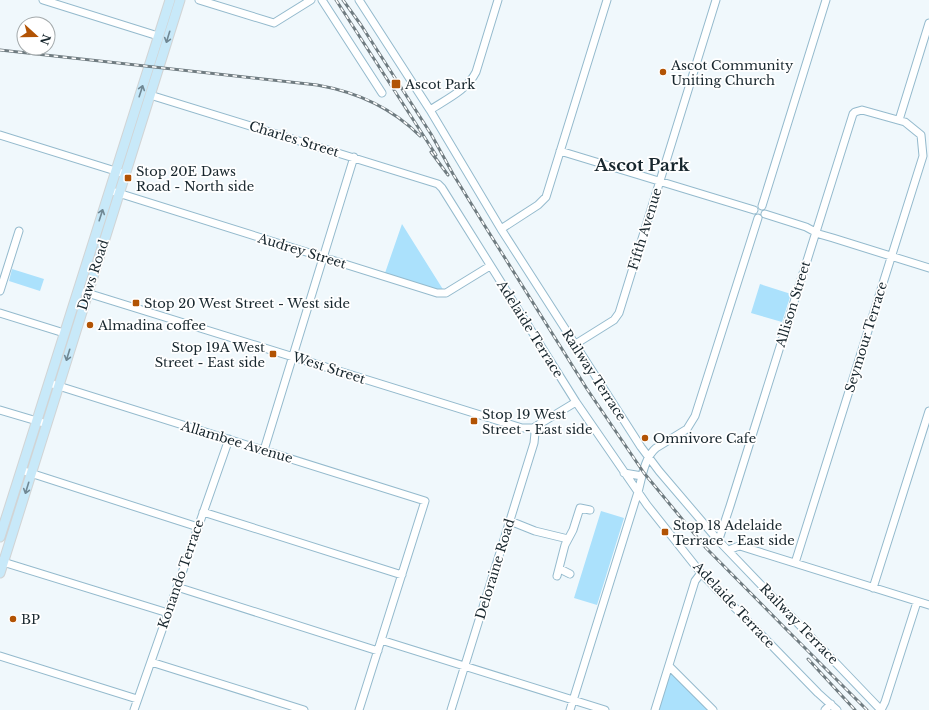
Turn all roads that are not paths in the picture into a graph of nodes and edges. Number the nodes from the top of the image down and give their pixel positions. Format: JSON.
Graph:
{"nodes":[{"id":1,"x":43,"y":0,"type":"edge"},
{"id":2,"x":170,"y":0,"type":"edge"},
{"id":3,"x":180,"y":0,"type":"edge"},
{"id":4,"x":199,"y":0,"type":"edge"},
{"id":5,"x":311,"y":0,"type":"edge"},
{"id":6,"x":322,"y":0,"type":"edge"},
{"id":7,"x":359,"y":0,"type":"edge"},
{"id":8,"x":498,"y":0,"type":"edge"},
{"id":9,"x":607,"y":0,"type":"edge"},
{"id":10,"x":716,"y":0,"type":"edge"},
{"id":11,"x":826,"y":0,"type":"edge"},
{"id":12,"x":929,"y":23,"type":"edge"},
{"id":13,"x":158,"y":36,"type":"junction"},
{"id":14,"x":382,"y":93,"type":"dead end"},
{"id":15,"x":150,"y":95,"type":"junction"},
{"id":16,"x":430,"y":110,"type":"junction"},
{"id":17,"x":899,"y":120,"type":"junction"},
{"id":18,"x":0,"y":135,"type":"edge"},
{"id":19,"x":560,"y":150,"type":"junction"},
{"id":20,"x":354,"y":158,"type":"junction"},
{"id":21,"x":116,"y":171,"type":"junction"},
{"id":22,"x":125,"y":174,"type":"junction"},
{"id":23,"x":660,"y":182,"type":"junction"},
{"id":24,"x":438,"y":184,"type":"joint"},
{"id":25,"x":110,"y":190,"type":"junction"},
{"id":26,"x":119,"y":193,"type":"junction"},
{"id":27,"x":762,"y":206,"type":"junction"},
{"id":28,"x":754,"y":210,"type":"junction"},
{"id":29,"x":765,"y":214,"type":"junction"},
{"id":30,"x":758,"y":218,"type":"junction"},
{"id":31,"x":501,"y":229,"type":"junction"},
{"id":32,"x":19,"y":231,"type":"dead end"},
{"id":33,"x":816,"y":231,"type":"junction"},
{"id":34,"x":891,"y":257,"type":"junction"},
{"id":35,"x":323,"y":258,"type":"junction"},
{"id":36,"x":490,"y":266,"type":"junction"},
{"id":37,"x":929,"y":268,"type":"edge"},
{"id":38,"x":78,"y":290,"type":"junction"},
{"id":39,"x":0,"y":291,"type":"edge"},
{"id":40,"x":88,"y":293,"type":"junction"},
{"id":41,"x":0,"y":313,"type":"edge"},
{"id":42,"x":64,"y":333,"type":"junction"},
{"id":43,"x":574,"y":345,"type":"junction"},
{"id":44,"x":293,"y":356,"type":"junction"},
{"id":45,"x":49,"y":383,"type":"junction"},
{"id":46,"x":59,"y":386,"type":"junction"},
{"id":47,"x":576,"y":402,"type":"junction"},
{"id":48,"x":0,"y":410,"type":"edge"},
{"id":49,"x":929,"y":410,"type":"edge"},
{"id":50,"x":36,"y":421,"type":"junction"},
{"id":51,"x":47,"y":424,"type":"junction"},
{"id":52,"x":533,"y":428,"type":"junction"},
{"id":53,"x":228,"y":439,"type":"junction"},
{"id":54,"x":264,"y":450,"type":"junction"},
{"id":55,"x":648,"y":457,"type":"junction"},
{"id":56,"x":21,"y":470,"type":"junction"},
{"id":57,"x":624,"y":473,"type":"junction"},
{"id":58,"x":31,"y":474,"type":"junction"},
{"id":59,"x":642,"y":476,"type":"junction"},
{"id":60,"x":638,"y":492,"type":"junction"},
{"id":61,"x":590,"y":510,"type":"dead end"},
{"id":62,"x":203,"y":512,"type":"junction"},
{"id":63,"x":510,"y":521,"type":"junction"},
{"id":64,"x":198,"y":526,"type":"junction"},
{"id":65,"x":0,"y":537,"type":"edge"},
{"id":66,"x":568,"y":539,"type":"junction"},
{"id":67,"x":718,"y":539,"type":"junction"},
{"id":68,"x":729,"y":550,"type":"junction"},
{"id":69,"x":2,"y":561,"type":"edge"},
{"id":70,"x":795,"y":563,"type":"junction"},
{"id":71,"x":0,"y":573,"type":"edge"},
{"id":72,"x":701,"y":573,"type":"junction"},
{"id":73,"x":570,"y":574,"type":"dead end"},
{"id":74,"x":402,"y":575,"type":"junction"},
{"id":75,"x":177,"y":587,"type":"junction"},
{"id":76,"x":873,"y":588,"type":"junction"},
{"id":77,"x":917,"y":602,"type":"junction"},
{"id":78,"x":929,"y":605,"type":"edge"},
{"id":79,"x":168,"y":613,"type":"junction"},
{"id":80,"x":381,"y":640,"type":"junction"},
{"id":81,"x":378,"y":651,"type":"junction"},
{"id":82,"x":0,"y":656,"type":"edge"},
{"id":83,"x":150,"y":662,"type":"junction"},
{"id":84,"x":465,"y":666,"type":"junction"},
{"id":85,"x":669,"y":666,"type":"junction"},
{"id":86,"x":137,"y":699,"type":"junction"},
{"id":87,"x":573,"y":700,"type":"junction"},
{"id":88,"x":831,"y":704,"type":"junction"},
{"id":89,"x":134,"y":710,"type":"edge"},
{"id":90,"x":304,"y":710,"type":"edge"},
{"id":91,"x":360,"y":710,"type":"edge"},
{"id":92,"x":451,"y":710,"type":"edge"},
{"id":93,"x":570,"y":710,"type":"edge"},
{"id":94,"x":605,"y":710,"type":"edge"},
{"id":95,"x":655,"y":710,"type":"edge"},
{"id":96,"x":713,"y":710,"type":"edge"},
{"id":97,"x":825,"y":710,"type":"edge"},
{"id":98,"x":837,"y":710,"type":"edge"},
{"id":99,"x":881,"y":710,"type":"edge"}],
"edges":[{"from":1,"to":13,"type":"street"},
{"from":2,"to":13,"type":"main road","name":"Daws Road"},
{"from":3,"to":15,"type":"main road","name":"Daws Road","one_way":true},
{"from":4,"to":5,"type":"street"},
{"from":6,"to":14,"type":"street"},
{"from":7,"to":16,"type":"street","name":"Railway Terrace"},
{"from":8,"to":16,"type":"street"},
{"from":9,"to":19,"type":"street"},
{"from":10,"to":23,"type":"street","name":"Fifth Avenue"},
{"from":11,"to":27,"type":"street"},
{"from":12,"to":17,"type":"street"},
{"from":21,"to":13,"type":"main road","name":"Daws Road","one_way":true},
{"from":15,"to":20,"type":"street","name":"Charles Street"},
{"from":15,"to":22,"type":"main road","name":"Daws Road"},
{"from":16,"to":31,"type":"street","name":"Railway Terrace"},
{"from":17,"to":33,"type":"street","name":"Allison Street"},
{"from":17,"to":34,"type":"street","name":"Seymour Terrace"},
{"from":18,"to":21,"type":"street"},
{"from":19,"to":23,"type":"street"},
{"from":19,"to":31,"type":"street"},
{"from":20,"to":24,"type":"street","name":"Charles Street"},
{"from":20,"to":35,"type":"street"},
{"from":21,"to":22,"type":"street"},
{"from":21,"to":25,"type":"main road","name":"Daws Road"},
{"from":22,"to":26,"type":"main road","name":"Daws Road"},
{"from":23,"to":28,"type":"street"},
{"from":23,"to":43,"type":"street","name":"Fifth Avenue"},
{"from":24,"to":36,"type":"street","name":"Adelaide Terrace"},
{"from":25,"to":26,"type":"street","name":"Audrey Street"},
{"from":38,"to":25,"type":"main road","name":"Daws Road","one_way":true},
{"from":26,"to":35,"type":"street","name":"Audrey Street"},
{"from":26,"to":40,"type":"main road","name":"Daws Road"},
{"from":27,"to":28,"type":"street"},
{"from":27,"to":29,"type":"street"},
{"from":28,"to":30,"type":"street"},
{"from":29,"to":30,"type":"street"},
{"from":29,"to":33,"type":"street"},
{"from":30,"to":55,"type":"street"},
{"from":31,"to":43,"type":"street","name":"Railway Terrace"},
{"from":32,"to":39,"type":"street"},
{"from":33,"to":34,"type":"street"},
{"from":33,"to":67,"type":"street","name":"Allison Street"},
{"from":34,"to":37,"type":"street"},
{"from":34,"to":70,"type":"street","name":"Seymour Terrace"},
{"from":35,"to":36,"type":"street","name":"Audrey Street"},
{"from":35,"to":44,"type":"street"},
{"from":36,"to":47,"type":"street","name":"Adelaide Terrace"},
{"from":38,"to":40,"type":"street","name":"West Street"},
{"from":38,"to":42,"type":"main road","name":"Daws Road"},
{"from":40,"to":44,"type":"street","name":"West Street"},
{"from":40,"to":46,"type":"main road","name":"Daws Road","one_way":true},
{"from":41,"to":42,"type":"street"},
{"from":42,"to":45,"type":"main road","name":"Daws Road"},
{"from":43,"to":55,"type":"street","name":"Railway Terrace"},
{"from":44,"to":52,"type":"street","name":"West Street"},
{"from":44,"to":54,"type":"street"},
{"from":45,"to":46,"type":"street","name":"Allambee Avenue"},
{"from":45,"to":50,"type":"main road","name":"Daws Road"},
{"from":46,"to":51,"type":"main road","name":"Daws Road"},
{"from":46,"to":53,"type":"street","name":"Allambee Avenue"},
{"from":47,"to":52,"type":"street"},
{"from":47,"to":57,"type":"street","name":"Adelaide Terrace"},
{"from":48,"to":50,"type":"street"},
{"from":49,"to":76,"type":"street"},
{"from":50,"to":51,"type":"street"},
{"from":50,"to":56,"type":"main road","name":"Daws Road"},
{"from":51,"to":58,"type":"main road","name":"Daws Road"},
{"from":52,"to":63,"type":"street","name":"Deloraine Road"},
{"from":53,"to":54,"type":"street","name":"Allambee Avenue"},
{"from":53,"to":62,"type":"street","name":"Konando Terrace"},
{"from":54,"to":74,"type":"street","name":"Allambee Avenue"},
{"from":55,"to":59,"type":"street"},
{"from":55,"to":67,"type":"street","name":"Railway Terrace"},
{"from":56,"to":58,"type":"street"},
{"from":56,"to":65,"type":"main road","name":"Daws Road"},
{"from":57,"to":59,"type":"street"},
{"from":57,"to":60,"type":"street","name":"Adelaide Terrace"},
{"from":58,"to":64,"type":"street"},
{"from":58,"to":69,"type":"main road","name":"Daws Road","one_way":true},
{"from":59,"to":60,"type":"street"},
{"from":60,"to":72,"type":"street","name":"Adelaide Terrace"},
{"from":60,"to":87,"type":"street"},
{"from":61,"to":66,"type":"street"},
{"from":62,"to":64,"type":"street","name":"Konando Terrace"},
{"from":62,"to":74,"type":"street"},
{"from":63,"to":66,"type":"street"},
{"from":63,"to":84,"type":"street","name":"Deloraine Road"},
{"from":64,"to":75,"type":"street","name":"Konando Terrace"},
{"from":66,"to":73,"type":"street"},
{"from":67,"to":68,"type":"street","name":"Railway Terrace"},
{"from":68,"to":70,"type":"street"},
{"from":68,"to":99,"type":"street","name":"Railway Terrace"},
{"from":69,"to":71,"type":"main road","name":"Daws Road"},
{"from":69,"to":79,"type":"street"},
{"from":70,"to":76,"type":"street"},
{"from":72,"to":85,"type":"street"},
{"from":72,"to":88,"type":"street","name":"Adelaide Terrace"},
{"from":74,"to":80,"type":"street"},
{"from":75,"to":79,"type":"street","name":"Konando Terrace"},
{"from":75,"to":81,"type":"street"},
{"from":76,"to":77,"type":"street"},
{"from":77,"to":78,"type":"street"},
{"from":77,"to":99,"type":"street"},
{"from":79,"to":83,"type":"street","name":"Konando Terrace"},
{"from":80,"to":81,"type":"street"},
{"from":80,"to":84,"type":"street"},
{"from":81,"to":91,"type":"street"},
{"from":82,"to":86,"type":"street"},
{"from":83,"to":86,"type":"street","name":"Konando Terrace"},
{"from":83,"to":90,"type":"street"},
{"from":84,"to":87,"type":"street"},
{"from":84,"to":92,"type":"street","name":"Deloraine Road"},
{"from":85,"to":95,"type":"street"},
{"from":85,"to":96,"type":"street"},
{"from":86,"to":89,"type":"street","name":"Konando Terrace"},
{"from":87,"to":93,"type":"street"},
{"from":87,"to":94,"type":"street"},
{"from":88,"to":97,"type":"street"},
{"from":88,"to":98,"type":"street","name":"Adelaide Terrace"}]}
